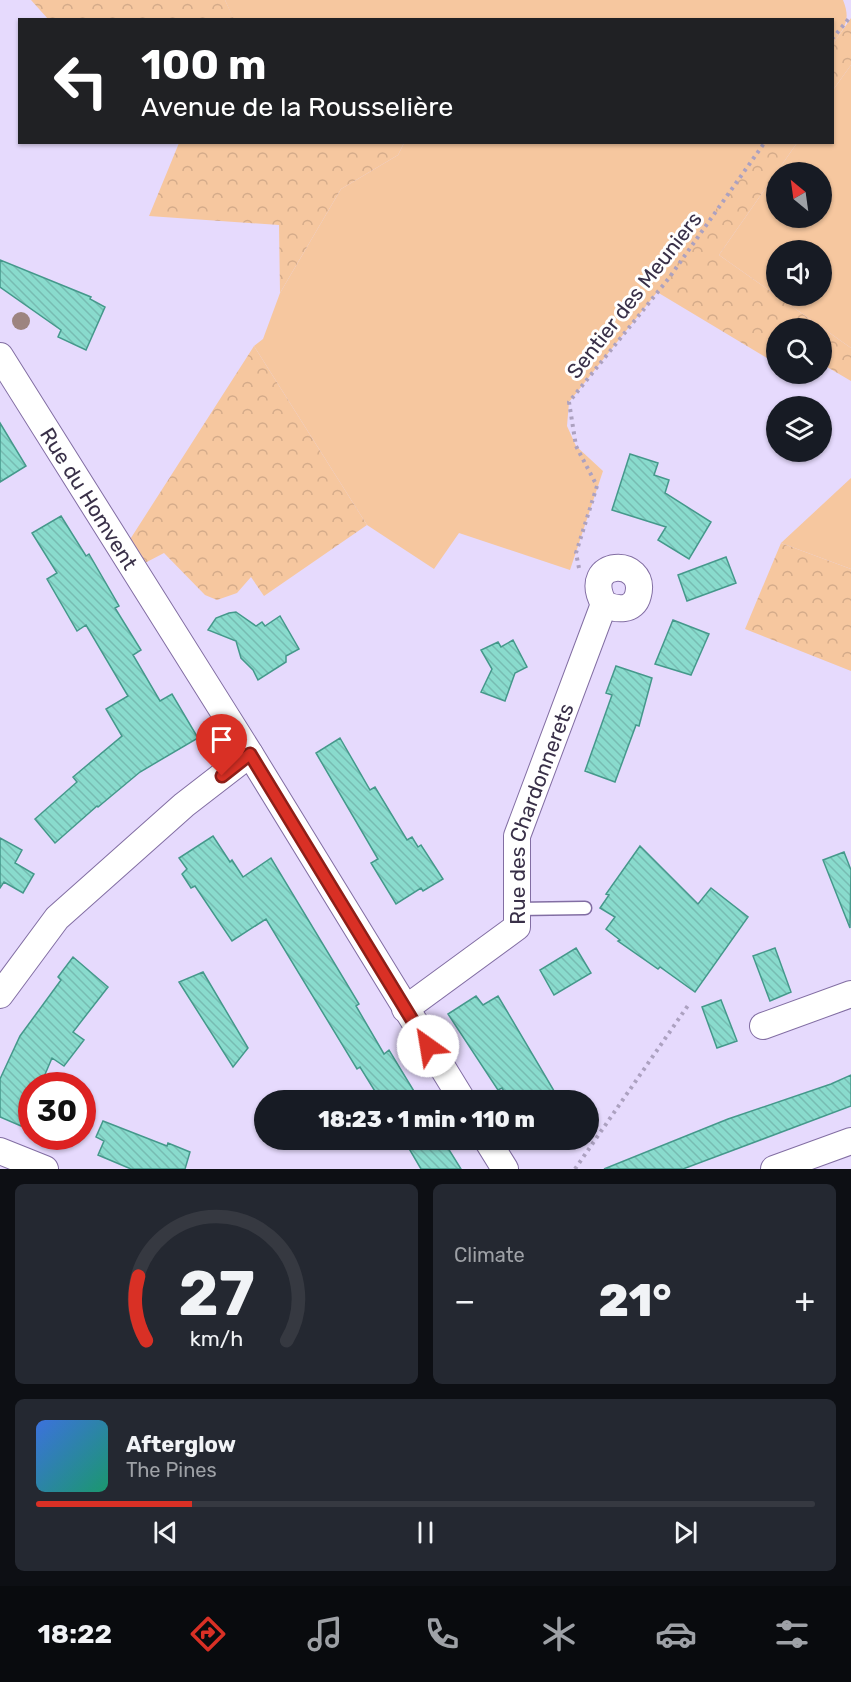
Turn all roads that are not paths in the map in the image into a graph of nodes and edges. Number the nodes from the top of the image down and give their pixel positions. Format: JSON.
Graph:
{"nodes":[{"id":1,"x":0,"y":356,"type":"edge"},
{"id":2,"x":604,"y":604,"type":"dead end"},
{"id":3,"x":250,"y":754,"type":"junction"},
{"id":4,"x":585,"y":908,"type":"dead end"},
{"id":5,"x":517,"y":909,"type":"junction"},
{"id":6,"x":851,"y":994,"type":"edge"},
{"id":7,"x":0,"y":995,"type":"edge"},
{"id":8,"x":405,"y":1009,"type":"junction"},
{"id":9,"x":763,"y":1026,"type":"dead end"},
{"id":10,"x":456,"y":1090,"type":"edge"},
{"id":11,"x":851,"y":1141,"type":"edge"},
{"id":12,"x":493,"y":1150,"type":"edge"},
{"id":13,"x":0,"y":1151,"type":"edge"},
{"id":14,"x":45,"y":1169,"type":"edge"},
{"id":15,"x":505,"y":1169,"type":"edge"},
{"id":16,"x":774,"y":1169,"type":"edge"}],
"edges":[{"from":1,"to":3,"type":"street","name":"Rue du Homvent"},
{"from":2,"to":5,"type":"street","name":"Rue des Chardonnerets"},
{"from":3,"to":7,"type":"street"},
{"from":3,"to":8,"type":"street","name":"Rue du Homvent"},
{"from":4,"to":5,"type":"lane"},
{"from":5,"to":8,"type":"street","name":"Rue des Chardonnerets"},
{"from":6,"to":9,"type":"street"},
{"from":8,"to":10,"type":"street","name":"Rue du Homvent"},
{"from":11,"to":16,"type":"street"},
{"from":12,"to":15,"type":"street"},
{"from":13,"to":14,"type":"street"}]}
